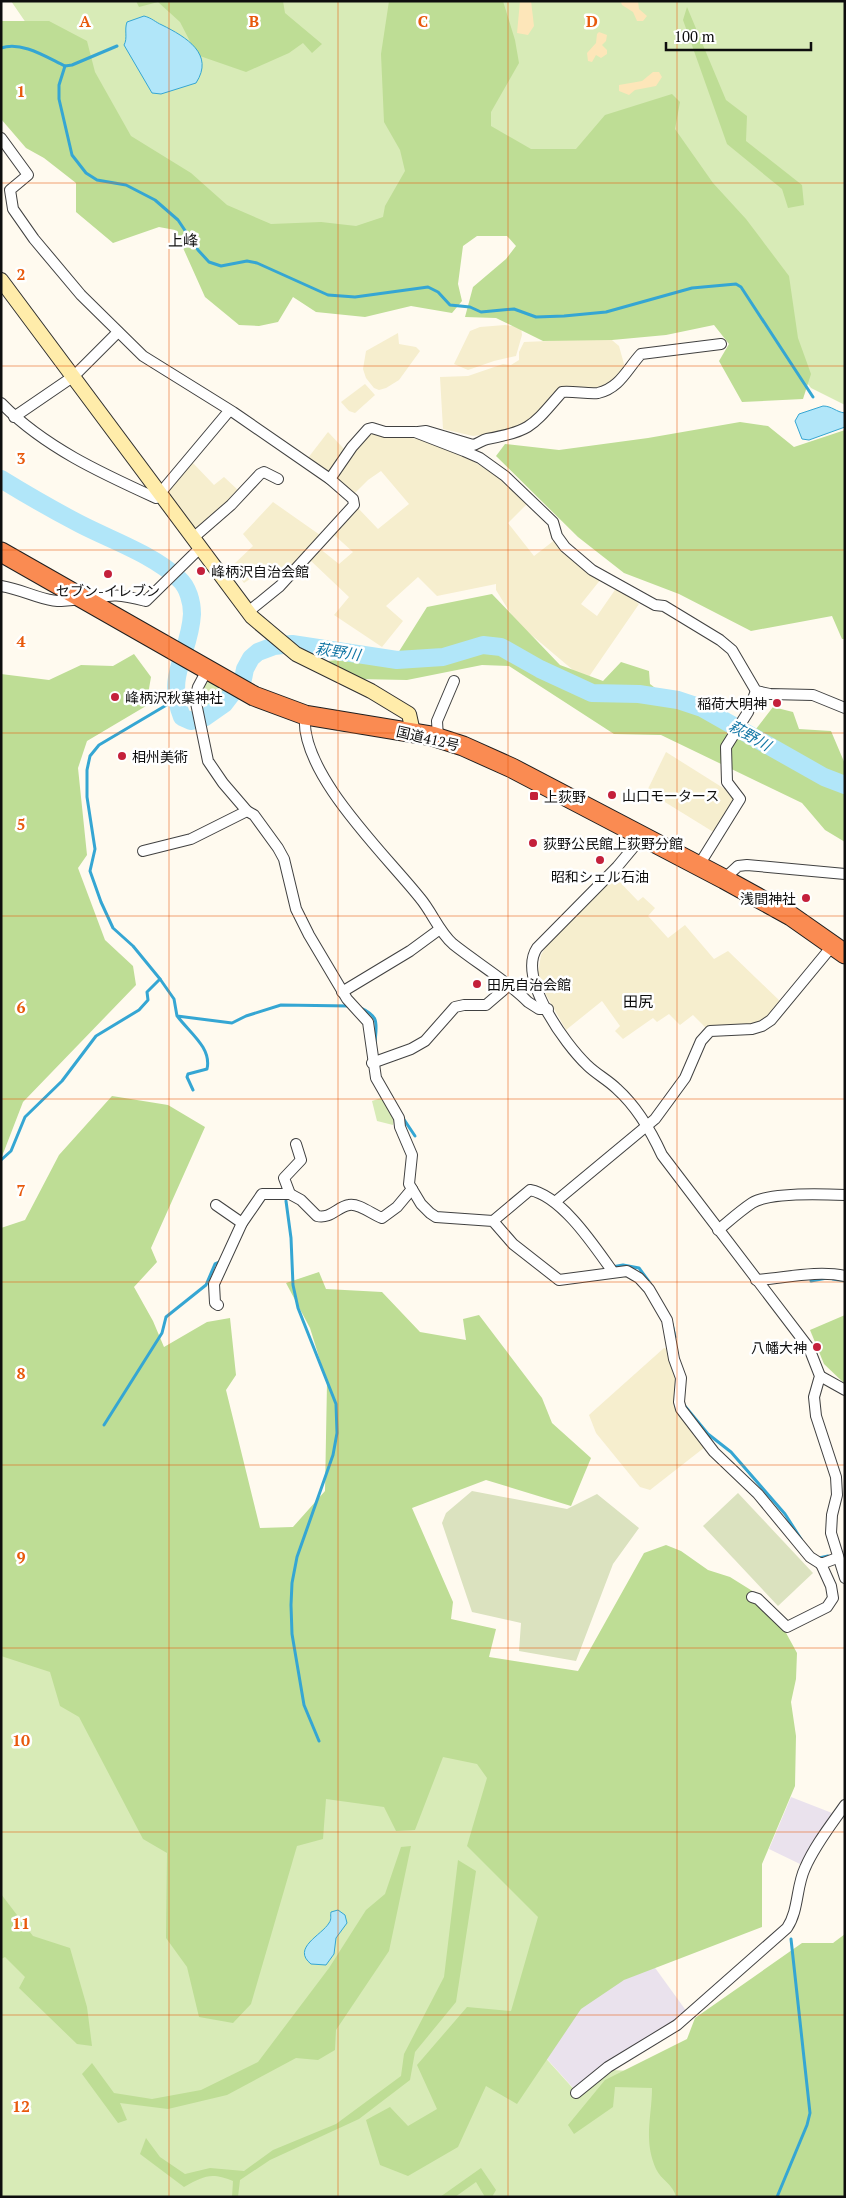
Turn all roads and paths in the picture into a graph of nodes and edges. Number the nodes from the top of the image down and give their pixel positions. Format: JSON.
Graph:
{"nodes":[{"id":1,"x":1,"y":138,"type":"edge"},
{"id":2,"x":1,"y":280,"type":"edge"},
{"id":3,"x":118,"y":332,"type":"junction"},
{"id":4,"x":721,"y":344,"type":"dead end"},
{"id":5,"x":74,"y":376,"type":"junction"},
{"id":6,"x":3,"y":407,"type":"edge"},
{"id":7,"x":229,"y":411,"type":"junction"},
{"id":8,"x":14,"y":417,"type":"junction"},
{"id":9,"x":415,"y":432,"type":"junction"},
{"id":10,"x":278,"y":479,"type":"dead end"},
{"id":11,"x":330,"y":479,"type":"junction"},
{"id":12,"x":160,"y":494,"type":"junction"},
{"id":13,"x":196,"y":543,"type":"junction"},
{"id":14,"x":1,"y":552,"type":"edge"},
{"id":15,"x":1,"y":586,"type":"edge"},
{"id":16,"x":85,"y":601,"type":"junction"},
{"id":17,"x":248,"y":612,"type":"junction"},
{"id":18,"x":201,"y":667,"type":"junction"},
{"id":19,"x":454,"y":681,"type":"dead end"},
{"id":20,"x":756,"y":691,"type":"junction"},
{"id":21,"x":845,"y":708,"type":"edge"},
{"id":22,"x":305,"y":715,"type":"junction"},
{"id":23,"x":413,"y":732,"type":"junction"},
{"id":24,"x":438,"y":738,"type":"junction"},
{"id":25,"x":247,"y":811,"type":"junction"},
{"id":26,"x":642,"y":837,"type":"junction"},
{"id":27,"x":143,"y":851,"type":"dead end"},
{"id":28,"x":699,"y":865,"type":"junction"},
{"id":29,"x":845,"y":874,"type":"edge"},
{"id":30,"x":724,"y":879,"type":"junction"},
{"id":31,"x":440,"y":929,"type":"junction"},
{"id":32,"x":840,"y":946,"type":"edge"},
{"id":33,"x":508,"y":986,"type":"junction"},
{"id":34,"x":342,"y":992,"type":"junction"},
{"id":35,"x":548,"y":1009,"type":"junction"},
{"id":36,"x":376,"y":1061,"type":"junction"},
{"id":37,"x":647,"y":1125,"type":"junction"},
{"id":38,"x":296,"y":1144,"type":"dead end"},
{"id":39,"x":412,"y":1189,"type":"junction"},
{"id":40,"x":290,"y":1194,"type":"junction"},
{"id":41,"x":845,"y":1194,"type":"edge"},
{"id":42,"x":555,"y":1202,"type":"junction"},
{"id":43,"x":216,"y":1205,"type":"dead end"},
{"id":44,"x":497,"y":1219,"type":"junction"},
{"id":45,"x":242,"y":1222,"type":"junction"},
{"id":46,"x":718,"y":1230,"type":"junction"},
{"id":47,"x":610,"y":1269,"type":"junction"},
{"id":48,"x":845,"y":1276,"type":"edge"},
{"id":49,"x":756,"y":1280,"type":"junction"},
{"id":50,"x":215,"y":1303,"type":"dead end"},
{"id":51,"x":820,"y":1376,"type":"junction"},
{"id":52,"x":845,"y":1390,"type":"edge"},
{"id":53,"x":836,"y":1559,"type":"junction"},
{"id":54,"x":822,"y":1563,"type":"junction"},
{"id":55,"x":845,"y":1578,"type":"edge"},
{"id":56,"x":752,"y":1597,"type":"dead end"},
{"id":57,"x":845,"y":1805,"type":"edge"},
{"id":58,"x":576,"y":2093,"type":"dead end"}],
"edges":[{"from":1,"to":3,"type":"street"},
{"from":2,"to":5,"type":"street"},
{"from":3,"to":5,"type":"street"},
{"from":3,"to":7,"type":"street"},
{"from":4,"to":9,"type":"street"},
{"from":5,"to":8,"type":"street"},
{"from":5,"to":12,"type":"street"},
{"from":6,"to":8,"type":"street"},
{"from":7,"to":11,"type":"street"},
{"from":7,"to":12,"type":"street"},
{"from":8,"to":12,"type":"street"},
{"from":9,"to":11,"type":"street"},
{"from":9,"to":20,"type":"street"},
{"from":10,"to":13,"type":"street"},
{"from":11,"to":17,"type":"street"},
{"from":12,"to":13,"type":"street"},
{"from":13,"to":16,"type":"street"},
{"from":13,"to":17,"type":"street"},
{"from":14,"to":16,"type":"highway","name":"国道412号"},
{"from":15,"to":16,"type":"street"},
{"from":16,"to":18,"type":"highway","name":"国道412号"},
{"from":17,"to":23,"type":"street"},
{"from":18,"to":22,"type":"highway","name":"国道412号"},
{"from":18,"to":25,"type":"street"},
{"from":19,"to":24,"type":"street"},
{"from":20,"to":21,"type":"street"},
{"from":20,"to":28,"type":"street"},
{"from":22,"to":23,"type":"highway","name":"国道412号"},
{"from":22,"to":31,"type":"street"},
{"from":23,"to":24,"type":"highway","name":"国道412号"},
{"from":24,"to":26,"type":"highway","name":"国道412号"},
{"from":25,"to":27,"type":"street"},
{"from":25,"to":34,"type":"street"},
{"from":26,"to":28,"type":"highway","name":"国道412号"},
{"from":26,"to":35,"type":"street"},
{"from":28,"to":30,"type":"highway","name":"国道412号"},
{"from":29,"to":30,"type":"street"},
{"from":30,"to":32,"type":"highway","name":"国道412号"},
{"from":31,"to":33,"type":"street"},
{"from":31,"to":34,"type":"street"},
{"from":32,"to":37,"type":"street"},
{"from":33,"to":35,"type":"street"},
{"from":33,"to":36,"type":"street"},
{"from":34,"to":36,"type":"street"},
{"from":35,"to":37,"type":"street"},
{"from":36,"to":39,"type":"street"},
{"from":37,"to":42,"type":"street"},
{"from":37,"to":46,"type":"street"},
{"from":38,"to":40,"type":"street"},
{"from":39,"to":40,"type":"street"},
{"from":39,"to":44,"type":"street"},
{"from":40,"to":45,"type":"street"},
{"from":41,"to":46,"type":"street"},
{"from":42,"to":44,"type":"street"},
{"from":42,"to":47,"type":"street"},
{"from":43,"to":45,"type":"street"},
{"from":44,"to":47,"type":"street"},
{"from":45,"to":50,"type":"street"},
{"from":46,"to":49,"type":"street"},
{"from":47,"to":54,"type":"street"},
{"from":48,"to":49,"type":"street"},
{"from":49,"to":51,"type":"street"},
{"from":51,"to":52,"type":"street"},
{"from":51,"to":53,"type":"street"},
{"from":53,"to":54,"type":"street"},
{"from":53,"to":55,"type":"street"},
{"from":54,"to":56,"type":"street"},
{"from":57,"to":58,"type":"street"}]}
